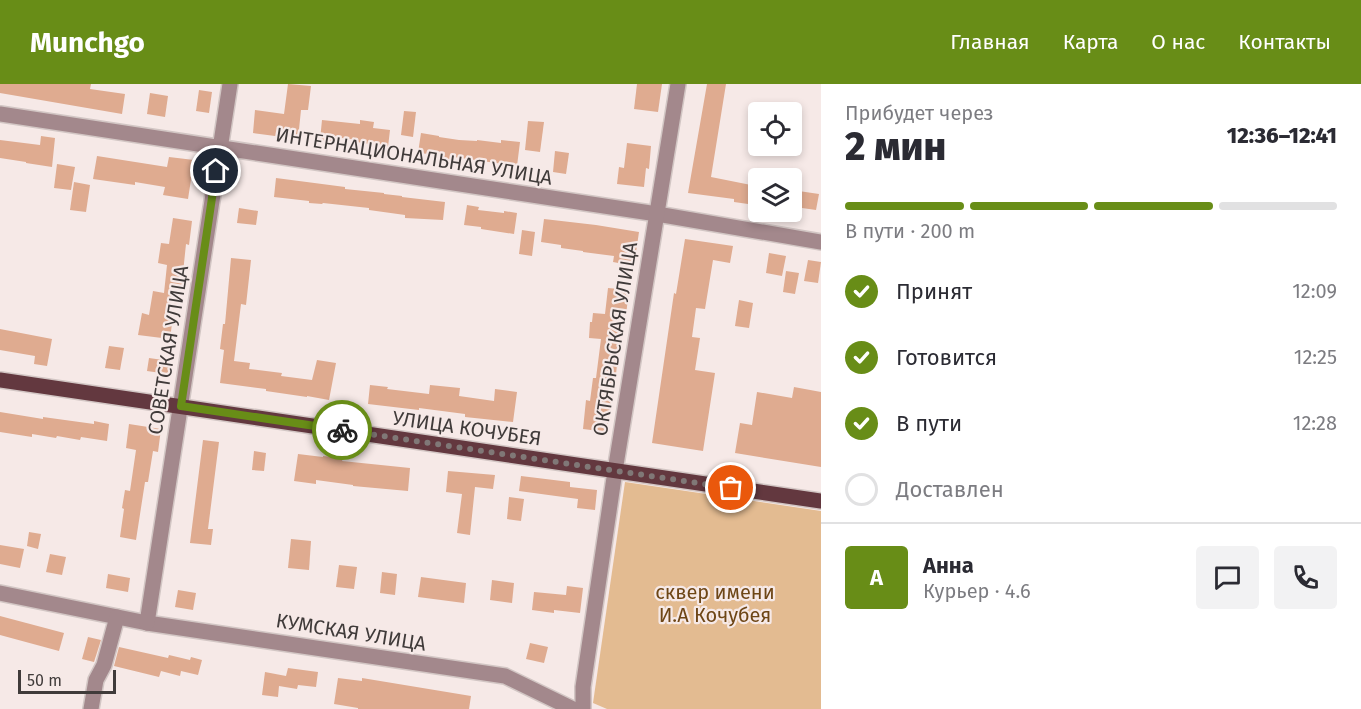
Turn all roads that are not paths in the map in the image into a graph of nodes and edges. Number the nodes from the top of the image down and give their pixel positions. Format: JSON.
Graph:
{"nodes":[{"id":1,"x":230,"y":84,"type":"edge"},
{"id":2,"x":678,"y":84,"type":"edge"},
{"id":3,"x":0,"y":114,"type":"edge"},
{"id":4,"x":220,"y":148,"type":"junction"},
{"id":5,"x":657,"y":214,"type":"junction"},
{"id":6,"x":821,"y":242,"type":"edge"},
{"id":7,"x":0,"y":380,"type":"edge"},
{"id":8,"x":181,"y":406,"type":"junction"},
{"id":9,"x":615,"y":471,"type":"junction"},
{"id":10,"x":821,"y":501,"type":"edge"},
{"id":11,"x":0,"y":593,"type":"edge"},
{"id":12,"x":117,"y":616,"type":"junction"},
{"id":13,"x":147,"y":622,"type":"junction"},
{"id":14,"x":563,"y":707,"type":"edge"},
{"id":15,"x":91,"y":709,"type":"edge"},
{"id":16,"x":583,"y":709,"type":"edge"}],
"edges":[{"from":1,"to":4,"type":"street","name":"СОВЕТСКАЯ УЛИЦА"},
{"from":2,"to":5,"type":"street","name":"ОКТЯБРЬСКАЯ УЛИЦА"},
{"from":3,"to":4,"type":"street","name":"ИНТЕРНАЦИОНАЛЬНАЯ УЛИЦА"},
{"from":4,"to":5,"type":"street","name":"ИНТЕРНАЦИОНАЛЬНАЯ УЛИЦА"},
{"from":4,"to":8,"type":"street","name":"СОВЕТСКАЯ УЛИЦА"},
{"from":5,"to":6,"type":"street","name":"ИНТЕРНАЦИОНАЛЬНАЯ УЛИЦА"},
{"from":5,"to":9,"type":"street","name":"ОКТЯБРЬСКАЯ УЛИЦА"},
{"from":7,"to":8,"type":"main road","name":"УЛИЦА КОЧУБЕЯ"},
{"from":8,"to":9,"type":"main road","name":"УЛИЦА КОЧУБЕЯ"},
{"from":8,"to":13,"type":"street","name":"СОВЕТСКАЯ УЛИЦА"},
{"from":9,"to":10,"type":"main road","name":"УЛИЦА КОЧУБЕЯ"},
{"from":9,"to":16,"type":"street","name":"ОКТЯБРЬСКАЯ УЛИЦА"},
{"from":11,"to":12,"type":"street","name":"КУМСКАЯ УЛИЦА"},
{"from":12,"to":13,"type":"street","name":"КУМСКАЯ УЛИЦА"},
{"from":12,"to":15,"type":"street"},
{"from":13,"to":14,"type":"street","name":"КУМСКАЯ УЛИЦА"}]}
